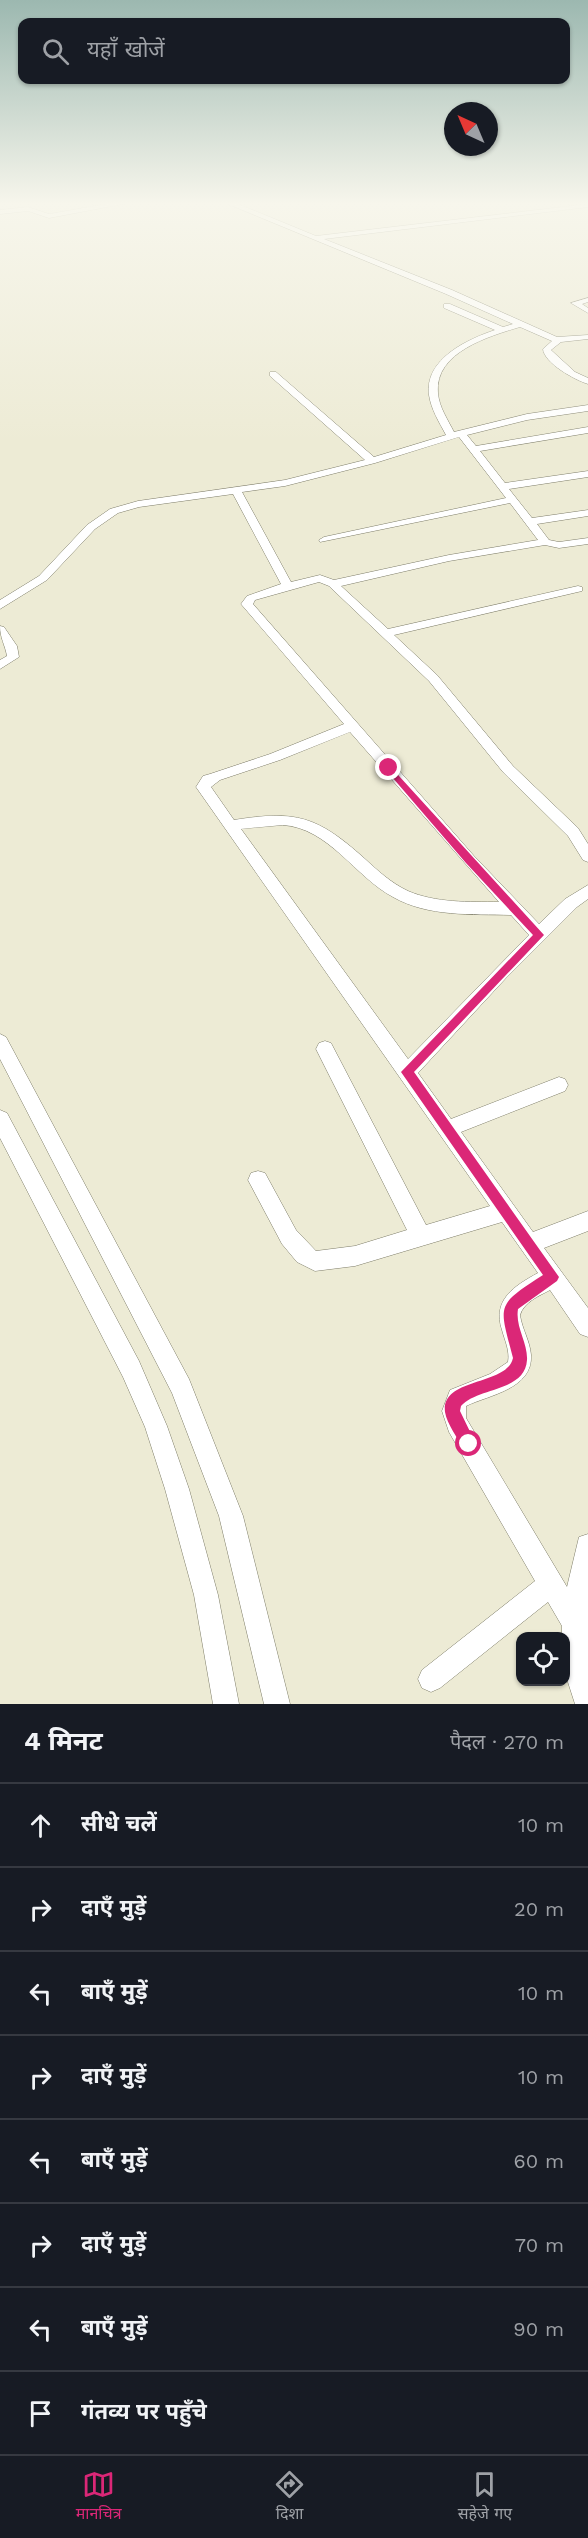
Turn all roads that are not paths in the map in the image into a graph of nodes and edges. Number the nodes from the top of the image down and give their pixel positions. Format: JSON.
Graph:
{"nodes":[{"id":1,"x":425,"y":284,"type":"edge"},
{"id":2,"x":588,"y":300,"type":"edge"},
{"id":3,"x":447,"y":306,"type":"dead end"},
{"id":4,"x":588,"y":311,"type":"edge"},
{"id":5,"x":521,"y":324,"type":"junction"},
{"id":6,"x":504,"y":330,"type":"junction"},
{"id":7,"x":588,"y":337,"type":"edge"},
{"id":8,"x":558,"y":341,"type":"junction"},
{"id":9,"x":273,"y":374,"type":"dead end"},
{"id":10,"x":588,"y":381,"type":"edge"},
{"id":11,"x":588,"y":408,"type":"edge"},
{"id":12,"x":588,"y":430,"type":"edge"},
{"id":13,"x":456,"y":435,"type":"junction"},
{"id":14,"x":473,"y":449,"type":"junction"},
{"id":15,"x":372,"y":461,"type":"junction"},
{"id":16,"x":588,"y":474,"type":"edge"},
{"id":17,"x":501,"y":487,"type":"junction"},
{"id":18,"x":236,"y":490,"type":"junction"},
{"id":19,"x":512,"y":500,"type":"junction"},
{"id":20,"x":588,"y":513,"type":"edge"},
{"id":21,"x":528,"y":522,"type":"junction"},
{"id":22,"x":324,"y":540,"type":"dead end"},
{"id":23,"x":588,"y":541,"type":"edge"},
{"id":24,"x":544,"y":542,"type":"junction"},
{"id":25,"x":333,"y":584,"type":"junction"},
{"id":26,"x":288,"y":586,"type":"junction"},
{"id":27,"x":578,"y":589,"type":"dead end"},
{"id":28,"x":0,"y":605,"type":"edge"},
{"id":29,"x":0,"y":630,"type":"edge"},
{"id":30,"x":386,"y":633,"type":"junction"},
{"id":31,"x":0,"y":665,"type":"edge"},
{"id":32,"x":352,"y":726,"type":"junction"},
{"id":33,"x":230,"y":826,"type":"junction"},
{"id":34,"x":588,"y":856,"type":"edge"},
{"id":35,"x":588,"y":891,"type":"edge"},
{"id":36,"x":515,"y":909,"type":"junction"},
{"id":37,"x":539,"y":935,"type":"junction"},
{"id":38,"x":0,"y":1042,"type":"edge"},
{"id":39,"x":326,"y":1049,"type":"dead end"},
{"id":40,"x":406,"y":1072,"type":"junction"},
{"id":41,"x":559,"y":1085,"type":"dead end"},
{"id":42,"x":0,"y":1119,"type":"edge"},
{"id":43,"x":447,"y":1129,"type":"junction"},
{"id":44,"x":258,"y":1180,"type":"dead end"},
{"id":45,"x":505,"y":1211,"type":"junction"},
{"id":46,"x":588,"y":1221,"type":"edge"},
{"id":47,"x":421,"y":1236,"type":"junction"},
{"id":48,"x":528,"y":1244,"type":"junction"},
{"id":49,"x":552,"y":1277,"type":"junction"},
{"id":50,"x":588,"y":1326,"type":"edge"},
{"id":51,"x":588,"y":1546,"type":"edge"},
{"id":52,"x":551,"y":1584,"type":"junction"},
{"id":53,"x":573,"y":1621,"type":"junction"},
{"id":54,"x":431,"y":1679,"type":"dead end"},
{"id":55,"x":226,"y":1704,"type":"edge"},
{"id":56,"x":277,"y":1704,"type":"edge"},
{"id":57,"x":588,"y":1704,"type":"edge"}],
"edges":[{"from":1,"to":5,"type":"street"},
{"from":2,"to":4,"type":"street"},
{"from":3,"to":6,"type":"street"},
{"from":5,"to":6,"type":"street"},
{"from":5,"to":8,"type":"street"},
{"from":6,"to":13,"type":"street"},
{"from":7,"to":8,"type":"street"},
{"from":8,"to":10,"type":"street"},
{"from":9,"to":15,"type":"street"},
{"from":11,"to":13,"type":"street"},
{"from":12,"to":14,"type":"street"},
{"from":13,"to":14,"type":"street"},
{"from":13,"to":15,"type":"street"},
{"from":14,"to":17,"type":"street"},
{"from":15,"to":18,"type":"street"},
{"from":16,"to":17,"type":"street"},
{"from":17,"to":19,"type":"street"},
{"from":18,"to":26,"type":"street"},
{"from":18,"to":28,"type":"street"},
{"from":19,"to":21,"type":"street"},
{"from":19,"to":22,"type":"street"},
{"from":20,"to":21,"type":"street"},
{"from":21,"to":24,"type":"street"},
{"from":23,"to":24,"type":"street"},
{"from":24,"to":25,"type":"street"},
{"from":25,"to":26,"type":"street"},
{"from":25,"to":30,"type":"street"},
{"from":26,"to":32,"type":"street"},
{"from":27,"to":30,"type":"street"},
{"from":29,"to":31,"type":"street"},
{"from":30,"to":34,"type":"street"},
{"from":32,"to":33,"type":"street"},
{"from":32,"to":36,"type":"street"},
{"from":33,"to":36,"type":"street"},
{"from":33,"to":40,"type":"street"},
{"from":35,"to":37,"type":"street"},
{"from":36,"to":37,"type":"street"},
{"from":37,"to":40,"type":"street"},
{"from":38,"to":56,"type":"street"},
{"from":39,"to":47,"type":"street"},
{"from":40,"to":43,"type":"street"},
{"from":41,"to":43,"type":"street"},
{"from":42,"to":55,"type":"street"},
{"from":43,"to":45,"type":"street"},
{"from":44,"to":47,"type":"street"},
{"from":45,"to":47,"type":"street"},
{"from":45,"to":48,"type":"street"},
{"from":46,"to":48,"type":"street"},
{"from":48,"to":49,"type":"street"},
{"from":49,"to":50,"type":"street"},
{"from":49,"to":52,"type":"street"},
{"from":51,"to":53,"type":"street"},
{"from":52,"to":53,"type":"street"},
{"from":52,"to":54,"type":"street"},
{"from":53,"to":57,"type":"street"}]}
